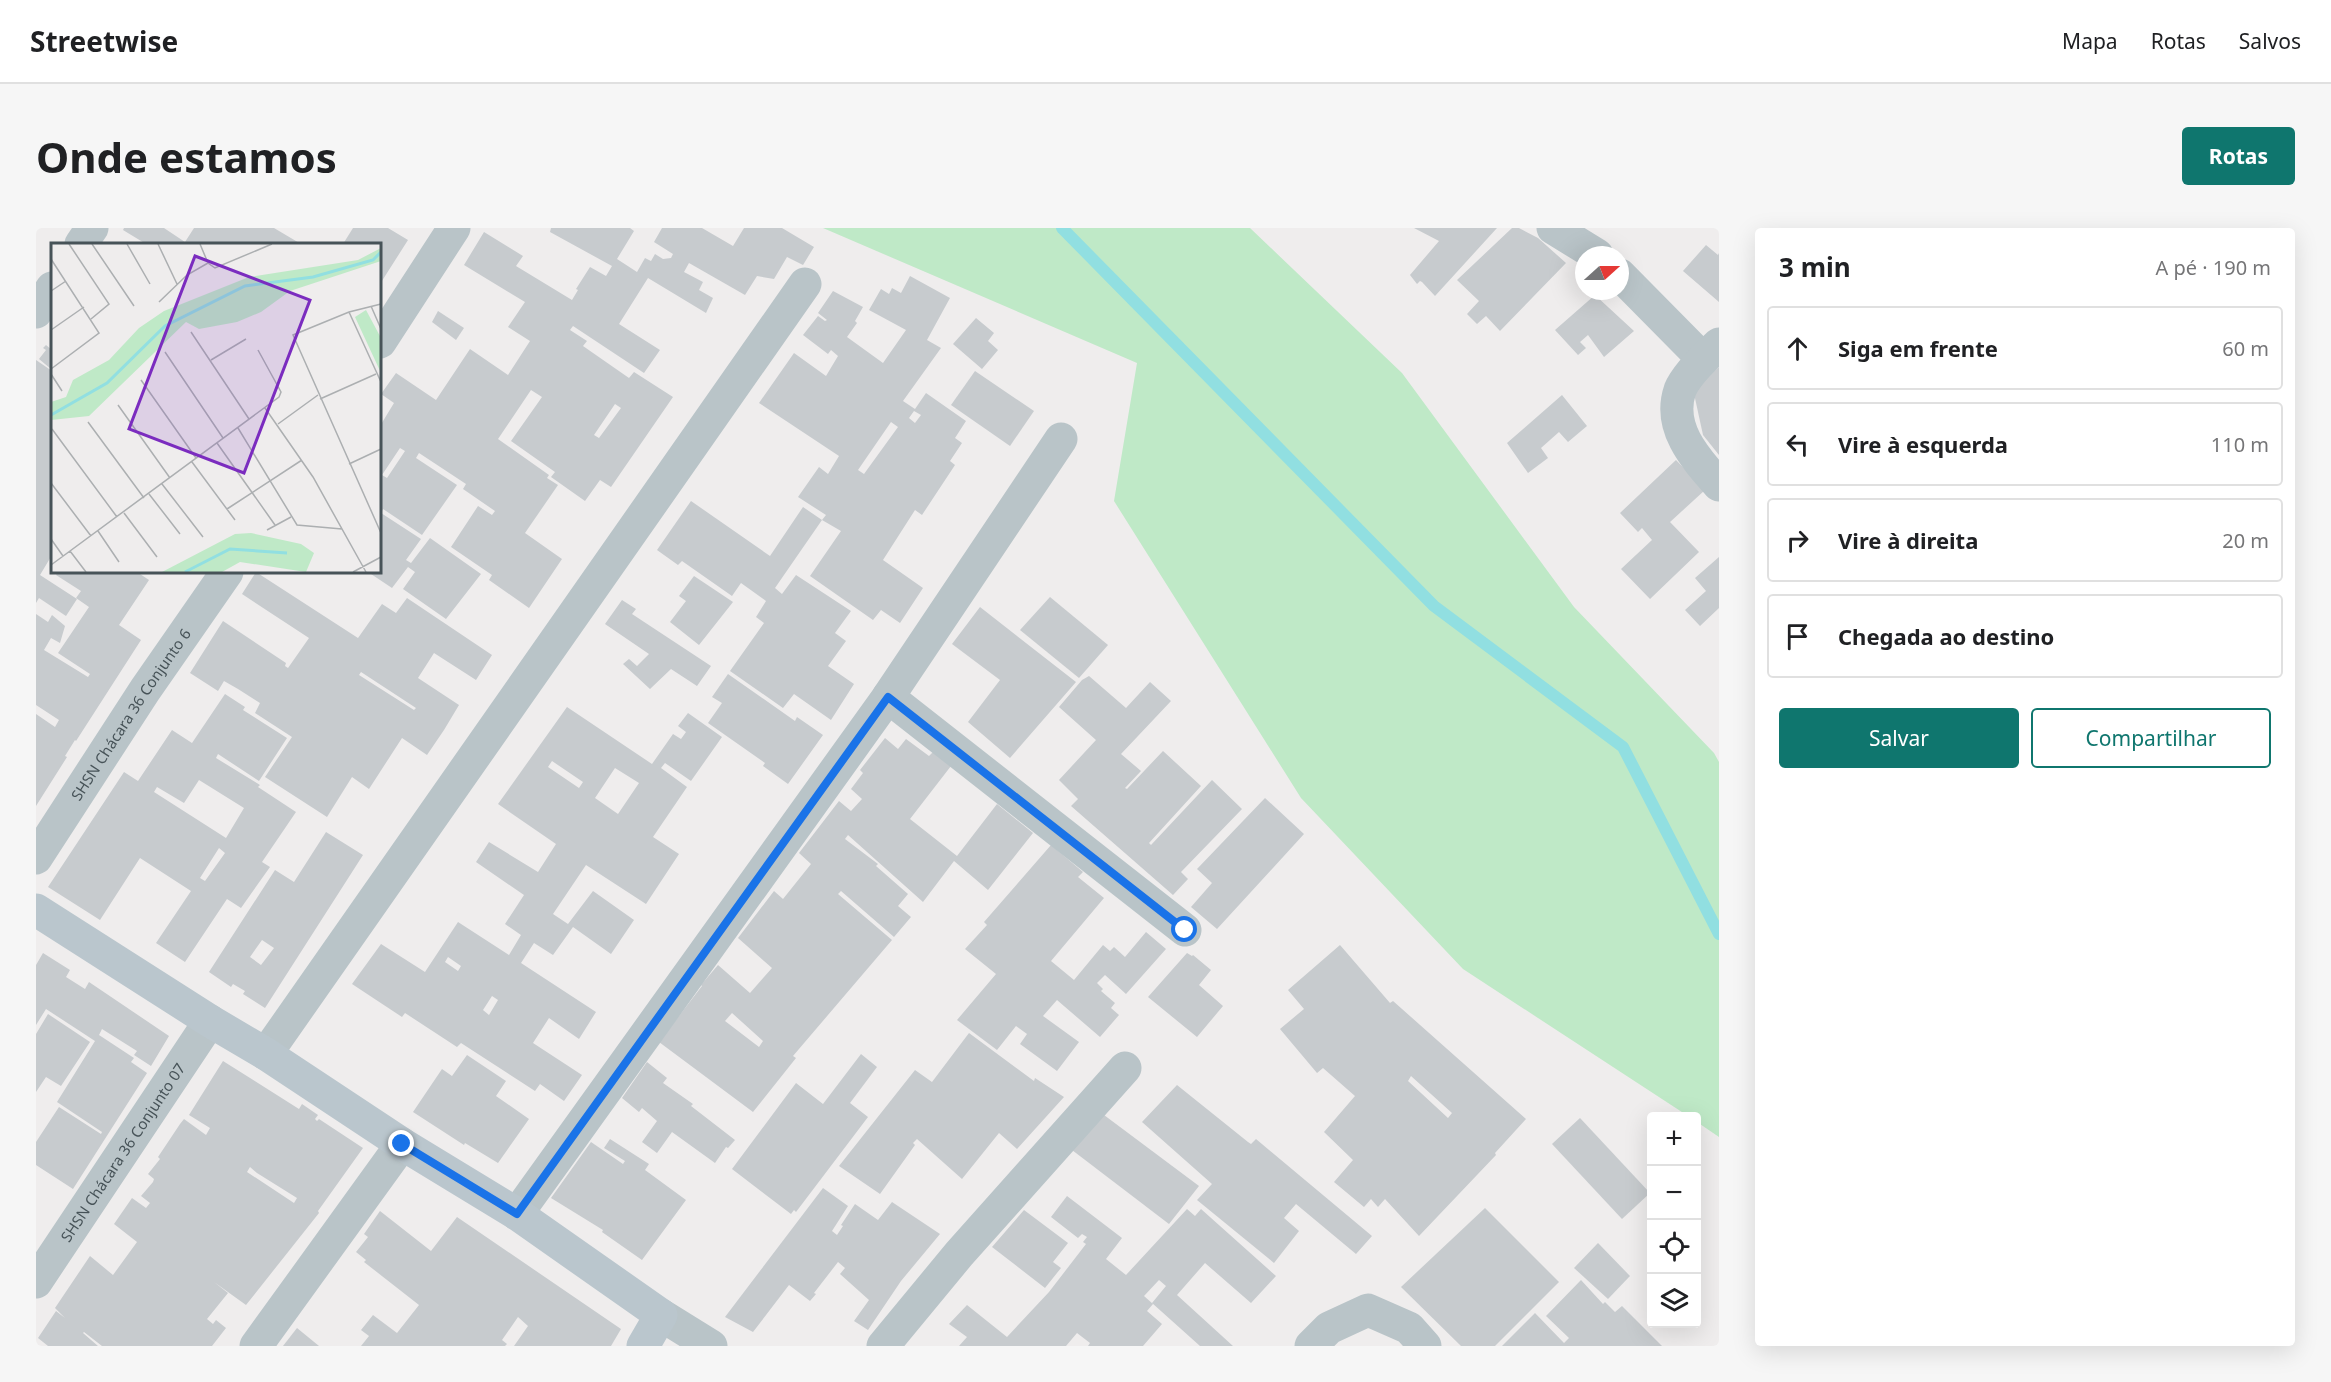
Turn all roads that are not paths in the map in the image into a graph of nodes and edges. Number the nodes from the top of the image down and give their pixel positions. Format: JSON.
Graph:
{"nodes":[{"id":1,"x":92,"y":228,"type":"edge"},
{"id":2,"x":454,"y":228,"type":"edge"},
{"id":3,"x":1553,"y":228,"type":"edge"},
{"id":4,"x":82,"y":243,"type":"edge"},
{"id":5,"x":1582,"y":246,"type":"edge"},
{"id":6,"x":1629,"y":283,"type":"edge"},
{"id":7,"x":805,"y":284,"type":"dead end"},
{"id":8,"x":51,"y":290,"type":"edge"},
{"id":9,"x":36,"y":312,"type":"edge"},
{"id":10,"x":381,"y":340,"type":"edge"},
{"id":11,"x":1711,"y":351,"type":"edge"},
{"id":12,"x":1061,"y":439,"type":"dead end"},
{"id":13,"x":1719,"y":485,"type":"edge"},
{"id":14,"x":226,"y":573,"type":"edge"},
{"id":15,"x":888,"y":697,"type":"junction"},
{"id":16,"x":36,"y":858,"type":"edge"},
{"id":17,"x":36,"y":910,"type":"edge"},
{"id":18,"x":1185,"y":930,"type":"dead end"},
{"id":19,"x":210,"y":1021,"type":"junction"},
{"id":20,"x":266,"y":1054,"type":"junction"},
{"id":21,"x":1125,"y":1068,"type":"dead end"},
{"id":22,"x":402,"y":1144,"type":"junction"},
{"id":23,"x":517,"y":1214,"type":"junction"},
{"id":24,"x":36,"y":1282,"type":"edge"},
{"id":25,"x":661,"y":1315,"type":"junction"},
{"id":26,"x":256,"y":1346,"type":"edge"},
{"id":27,"x":643,"y":1346,"type":"edge"},
{"id":28,"x":711,"y":1346,"type":"edge"},
{"id":29,"x":883,"y":1346,"type":"edge"},
{"id":30,"x":1311,"y":1346,"type":"edge"},
{"id":31,"x":1425,"y":1346,"type":"edge"}],
"edges":[{"from":1,"to":4,"type":"street"},
{"from":2,"to":10,"type":"street"},
{"from":3,"to":5,"type":"street"},
{"from":6,"to":11,"type":"street"},
{"from":7,"to":20,"type":"street"},
{"from":8,"to":9,"type":"street"},
{"from":11,"to":13,"type":"street"},
{"from":12,"to":15,"type":"street"},
{"from":14,"to":16,"type":"street","name":"SHSN Chácara 36 Conjunto 6"},
{"from":15,"to":18,"type":"street"},
{"from":15,"to":23,"type":"street"},
{"from":17,"to":19,"type":"street"},
{"from":19,"to":20,"type":"street"},
{"from":19,"to":24,"type":"street","name":"SHSN Chácara 36 Conjunto 07"},
{"from":20,"to":22,"type":"street"},
{"from":21,"to":29,"type":"street"},
{"from":22,"to":23,"type":"street"},
{"from":22,"to":26,"type":"street"},
{"from":23,"to":25,"type":"street"},
{"from":25,"to":27,"type":"street"},
{"from":25,"to":28,"type":"street"},
{"from":30,"to":31,"type":"street"}]}
